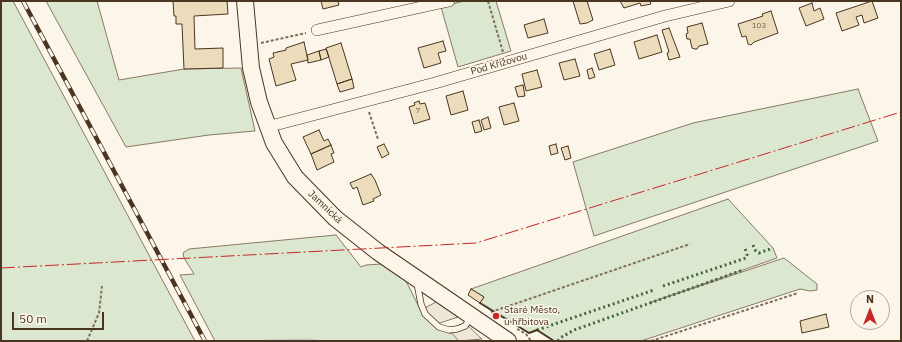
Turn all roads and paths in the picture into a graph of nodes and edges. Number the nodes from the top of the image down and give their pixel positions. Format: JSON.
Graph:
{"nodes":[{"id":1,"x":245,"y":1,"type":"edge"},
{"id":2,"x":449,"y":1,"type":"edge"},
{"id":3,"x":488,"y":1,"type":"edge"},
{"id":4,"x":730,"y":1,"type":"edge"},
{"id":5,"x":317,"y":30,"type":"joint"},
{"id":6,"x":255,"y":44,"type":"dead end"},
{"id":7,"x":506,"y":62,"type":"junction"},
{"id":8,"x":365,"y":101,"type":"junction"},
{"id":9,"x":267,"y":127,"type":"junction"},
{"id":10,"x":378,"y":139,"type":"dead end"},
{"id":11,"x":690,"y":244,"type":"dead end"},
{"id":12,"x":416,"y":279,"type":"junction"},
{"id":13,"x":102,"y":286,"type":"dead end"},
{"id":14,"x":798,"y":293,"type":"dead end"},
{"id":15,"x":490,"y":313,"type":"dead end"},
{"id":16,"x":472,"y":316,"type":"junction"},
{"id":17,"x":511,"y":334,"type":"edge"},
{"id":18,"x":88,"y":341,"type":"edge"},
{"id":19,"x":531,"y":341,"type":"edge"},
{"id":20,"x":651,"y":341,"type":"edge"}],
"edges":[{"from":1,"to":9,"type":"main road","name":"Jamnická"},
{"from":2,"to":5,"type":"street"},
{"from":3,"to":7,"type":"path"},
{"from":4,"to":7,"type":"street","name":"Pod Křížovou"},
{"from":5,"to":6,"type":"path"},
{"from":7,"to":8,"type":"street","name":"Pod Křížovou"},
{"from":8,"to":9,"type":"street","name":"Pod Křížovou"},
{"from":8,"to":10,"type":"path"},
{"from":9,"to":12,"type":"main road","name":"Jamnická"},
{"from":11,"to":15,"type":"path"},
{"from":12,"to":16,"type":"main road","name":"Jamnická"},
{"from":12,"to":16,"type":"lane"},
{"from":13,"to":18,"type":"path"},
{"from":14,"to":20,"type":"path"},
{"from":16,"to":17,"type":"main road","name":"Jamnická"},
{"from":17,"to":19,"type":"path"}]}
